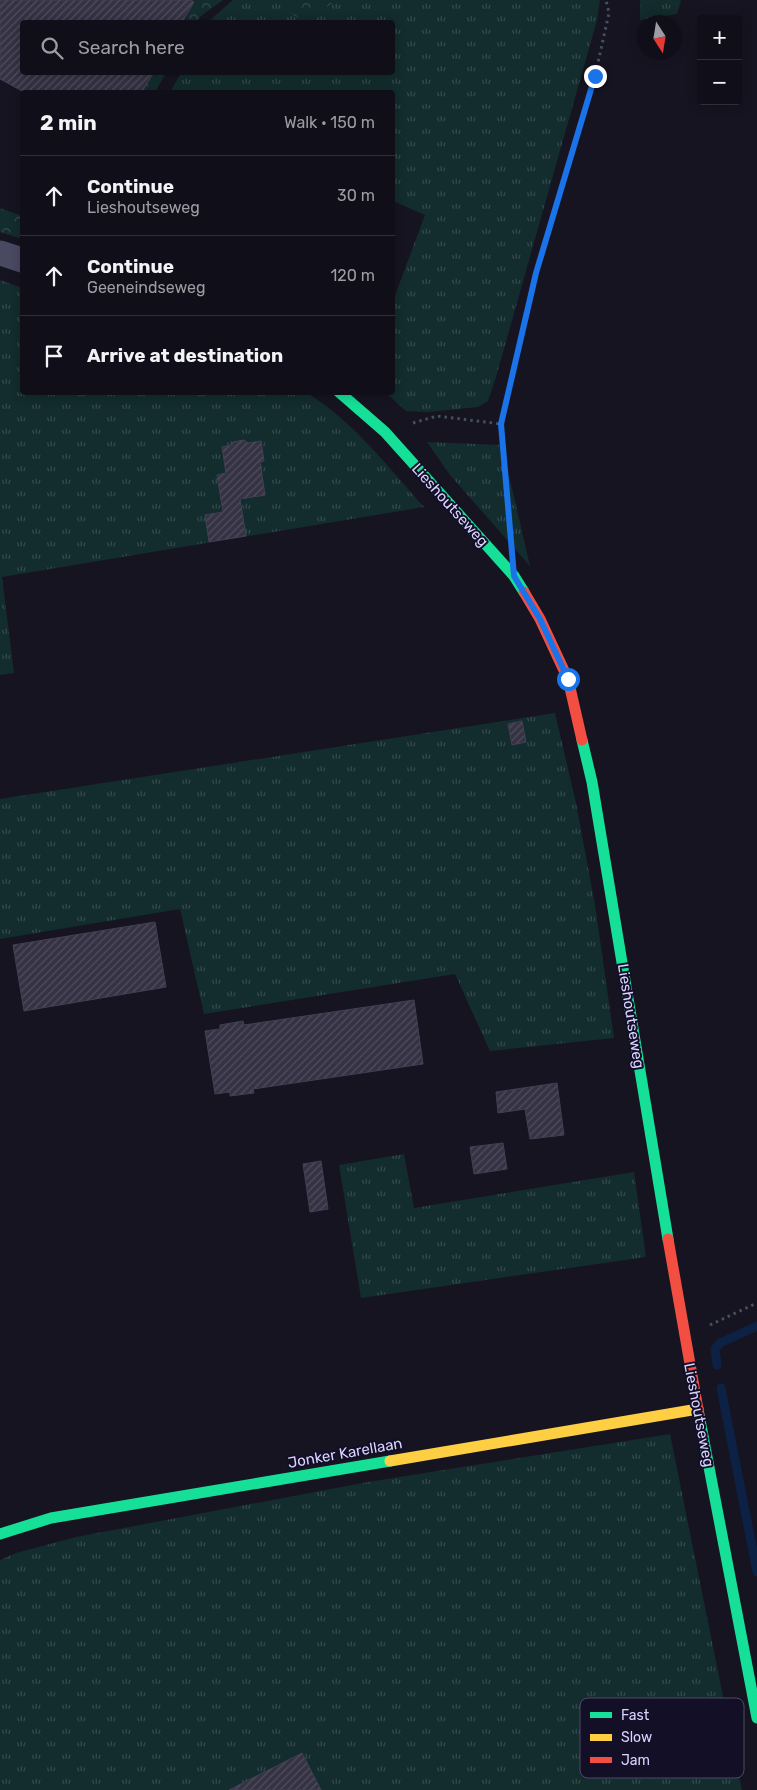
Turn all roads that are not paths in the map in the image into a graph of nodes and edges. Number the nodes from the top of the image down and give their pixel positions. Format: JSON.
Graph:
{"nodes":[{"id":1,"x":0,"y":253,"type":"edge"},
{"id":2,"x":20,"y":259,"type":"edge"},
{"id":3,"x":342,"y":395,"type":"edge"},
{"id":4,"x":698,"y":1409,"type":"junction"},
{"id":5,"x":0,"y":1534,"type":"edge"},
{"id":6,"x":757,"y":1718,"type":"edge"}],
"edges":[{"from":1,"to":2,"type":"street"},
{"from":3,"to":4,"type":"street","name":"Lieshoutseweg"},
{"from":4,"to":5,"type":"street","name":"Jonker Karellaan"},
{"from":4,"to":6,"type":"street","name":"Lieshoutseweg"}]}
